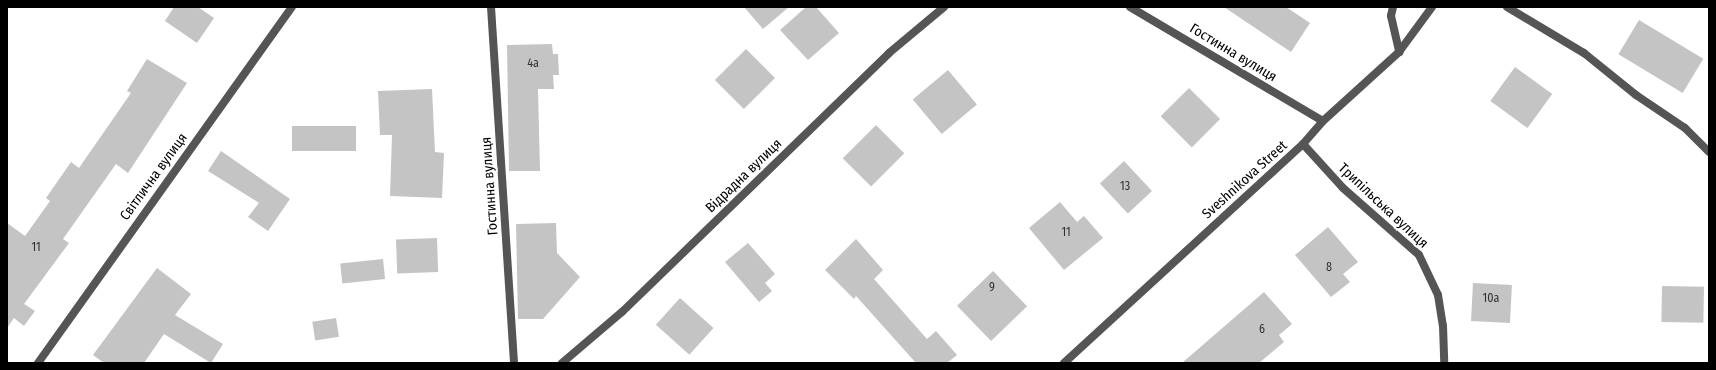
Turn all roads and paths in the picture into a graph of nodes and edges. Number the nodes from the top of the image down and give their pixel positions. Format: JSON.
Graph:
{"nodes":[{"id":1,"x":292,"y":7,"type":"edge"},
{"id":2,"x":491,"y":7,"type":"edge"},
{"id":3,"x":944,"y":7,"type":"edge"},
{"id":4,"x":1130,"y":7,"type":"edge"},
{"id":5,"x":1393,"y":7,"type":"edge"},
{"id":6,"x":1432,"y":7,"type":"edge"},
{"id":7,"x":1507,"y":7,"type":"edge"},
{"id":8,"x":1399,"y":52,"type":"junction"},
{"id":9,"x":1323,"y":121,"type":"junction"},
{"id":10,"x":1303,"y":144,"type":"junction"},
{"id":11,"x":1709,"y":152,"type":"edge"},
{"id":12,"x":38,"y":363,"type":"edge"},
{"id":13,"x":514,"y":363,"type":"edge"},
{"id":14,"x":562,"y":363,"type":"edge"},
{"id":15,"x":1064,"y":363,"type":"edge"},
{"id":16,"x":1444,"y":363,"type":"edge"}],
"edges":[{"from":1,"to":12,"type":"street","name":"Світлична вулиця"},
{"from":2,"to":13,"type":"street","name":"Гостинна вулиця"},
{"from":3,"to":14,"type":"street","name":"Відрадна вулиця"},
{"from":4,"to":9,"type":"street","name":"Гостинна вулиця"},
{"from":5,"to":8,"type":"street"},
{"from":6,"to":8,"type":"street","name":"Sveshnikova Street"},
{"from":7,"to":11,"type":"street"},
{"from":8,"to":9,"type":"street","name":"Sveshnikova Street"},
{"from":9,"to":10,"type":"street","name":"Sveshnikova Street"},
{"from":10,"to":15,"type":"street","name":"Sveshnikova Street"},
{"from":10,"to":16,"type":"street","name":"Трипільська вулиця"}]}
